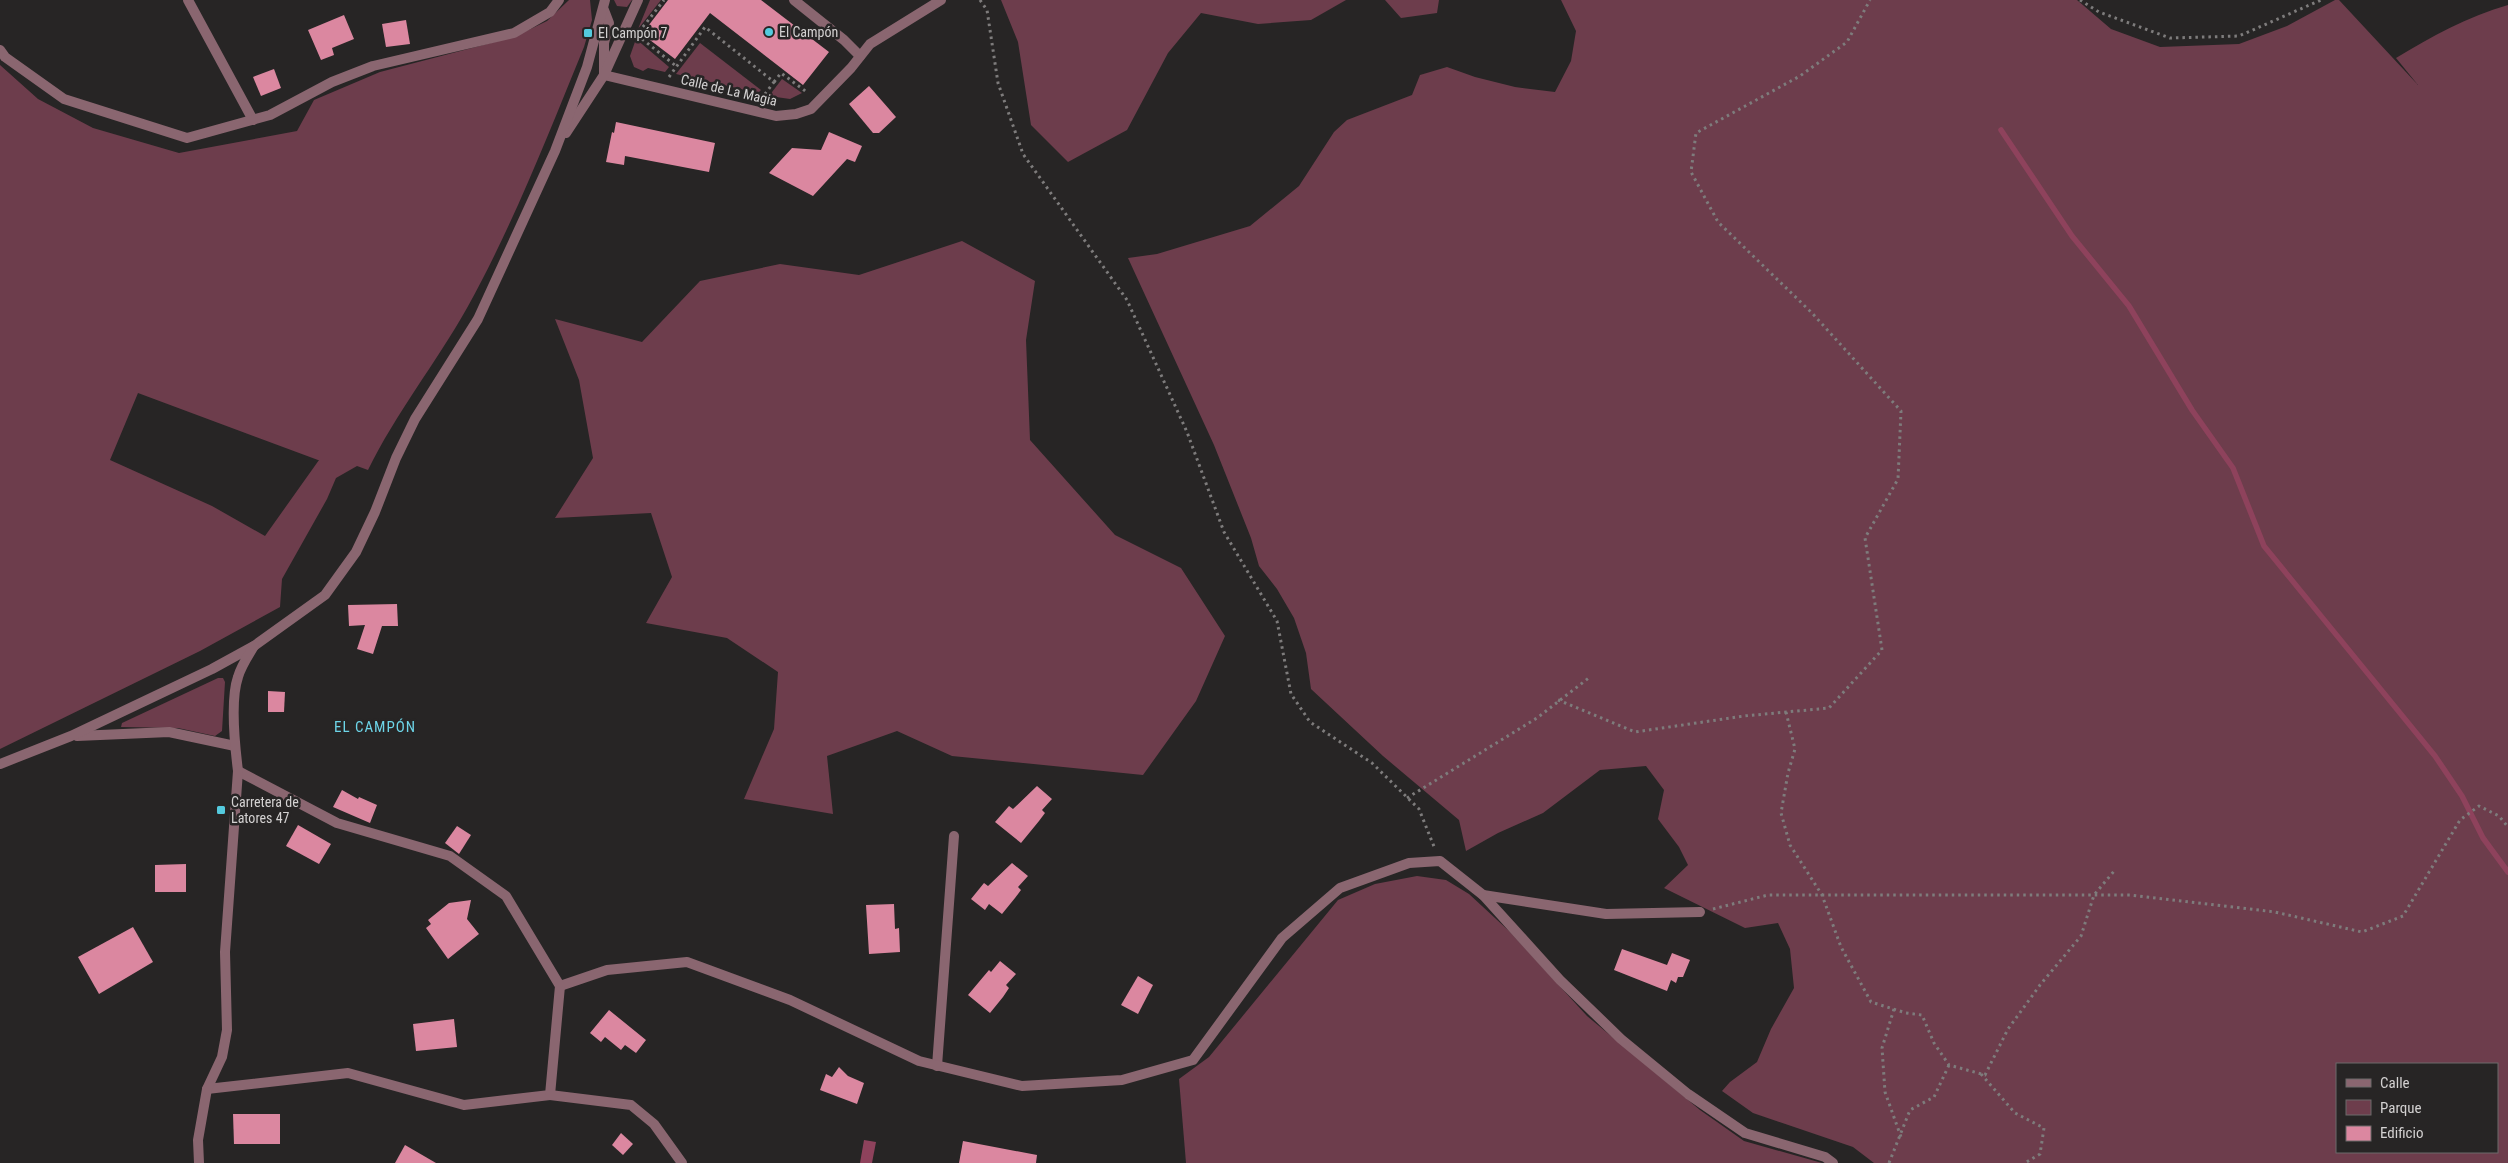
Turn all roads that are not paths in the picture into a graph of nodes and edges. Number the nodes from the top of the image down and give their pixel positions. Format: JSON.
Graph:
{"nodes":[{"id":1,"x":188,"y":0,"type":"edge"},
{"id":2,"x":559,"y":0,"type":"edge"},
{"id":3,"x":638,"y":0,"type":"edge"},
{"id":4,"x":794,"y":0,"type":"edge"},
{"id":5,"x":941,"y":0,"type":"edge"},
{"id":6,"x":604,"y":5,"type":"edge"},
{"id":7,"x":0,"y":50,"type":"edge"},
{"id":8,"x":860,"y":56,"type":"junction"},
{"id":9,"x":604,"y":75,"type":"junction"},
{"id":10,"x":253,"y":120,"type":"junction"},
{"id":11,"x":555,"y":151,"type":"junction"},
{"id":12,"x":254,"y":646,"type":"junction"},
{"id":13,"x":71,"y":736,"type":"junction"},
{"id":14,"x":235,"y":746,"type":"junction"},
{"id":15,"x":0,"y":764,"type":"edge"},
{"id":16,"x":238,"y":771,"type":"junction"},
{"id":17,"x":954,"y":836,"type":"dead end"},
{"id":18,"x":1483,"y":895,"type":"junction"},
{"id":19,"x":1700,"y":912,"type":"road end"},
{"id":20,"x":560,"y":986,"type":"junction"},
{"id":21,"x":937,"y":1066,"type":"junction"},
{"id":22,"x":207,"y":1089,"type":"junction"},
{"id":23,"x":550,"y":1095,"type":"junction"},
{"id":24,"x":199,"y":1163,"type":"edge"},
{"id":25,"x":682,"y":1163,"type":"edge"},
{"id":26,"x":1833,"y":1163,"type":"edge"}],
"edges":[{"from":1,"to":10,"type":"street"},
{"from":2,"to":10,"type":"street"},
{"from":3,"to":9,"type":"street"},
{"from":4,"to":8,"type":"street"},
{"from":5,"to":8,"type":"street","name":"Calle de La Magia"},
{"from":6,"to":9,"type":"street"},
{"from":6,"to":11,"type":"street"},
{"from":7,"to":10,"type":"street"},
{"from":8,"to":9,"type":"street","name":"Calle de La Magia"},
{"from":9,"to":11,"type":"street"},
{"from":11,"to":12,"type":"street"},
{"from":12,"to":13,"type":"street"},
{"from":12,"to":14,"type":"street"},
{"from":13,"to":14,"type":"street"},
{"from":13,"to":15,"type":"street"},
{"from":14,"to":16,"type":"street"},
{"from":16,"to":20,"type":"street"},
{"from":16,"to":22,"type":"street"},
{"from":17,"to":21,"type":"street"},
{"from":18,"to":19,"type":"street"},
{"from":18,"to":21,"type":"street"},
{"from":18,"to":26,"type":"street"},
{"from":20,"to":21,"type":"street"},
{"from":20,"to":23,"type":"street"},
{"from":22,"to":23,"type":"street"},
{"from":22,"to":24,"type":"street"},
{"from":23,"to":25,"type":"street"}]}
